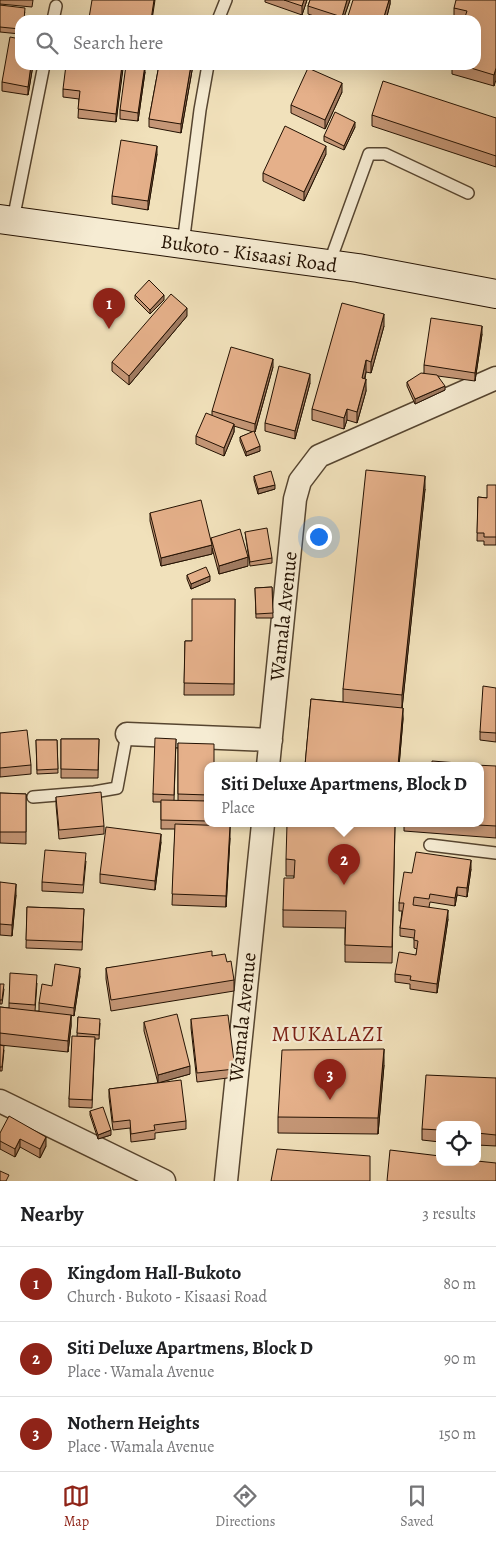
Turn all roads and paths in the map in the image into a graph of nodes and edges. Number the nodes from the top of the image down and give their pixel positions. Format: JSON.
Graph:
{"nodes":[{"id":1,"x":226,"y":0,"type":"edge"},
{"id":2,"x":56,"y":6,"type":"dead end"},
{"id":3,"x":54,"y":15,"type":"edge"},
{"id":4,"x":220,"y":15,"type":"edge"},
{"id":5,"x":43,"y":70,"type":"edge"},
{"id":6,"x":207,"y":70,"type":"edge"},
{"id":7,"x":468,"y":192,"type":"dead end"},
{"id":8,"x":6,"y":220,"type":"edge"},
{"id":9,"x":182,"y":244,"type":"junction"},
{"id":10,"x":329,"y":264,"type":"junction"},
{"id":11,"x":496,"y":294,"type":"edge"},
{"id":12,"x":496,"y":378,"type":"edge"},
{"id":13,"x":127,"y":734,"type":"joint"},
{"id":14,"x":271,"y":740,"type":"junction"},
{"id":15,"x":268,"y":762,"type":"edge"},
{"id":16,"x":33,"y":796,"type":"dead end"},
{"id":17,"x":262,"y":827,"type":"edge"},
{"id":18,"x":430,"y":845,"type":"dead end"},
{"id":19,"x":496,"y":853,"type":"edge"},
{"id":20,"x":0,"y":1101,"type":"edge"},
{"id":21,"x":164,"y":1181,"type":"edge"},
{"id":22,"x":226,"y":1181,"type":"edge"}],
"edges":[{"from":1,"to":4,"type":"lane"},
{"from":2,"to":3,"type":"lane"},
{"from":5,"to":8,"type":"lane"},
{"from":6,"to":9,"type":"lane"},
{"from":7,"to":10,"type":"lane"},
{"from":8,"to":9,"type":"main road","name":"Bukoto - Kisaasi Road"},
{"from":9,"to":10,"type":"main road","name":"Bukoto - Kisaasi Road"},
{"from":10,"to":11,"type":"main road","name":"Bukoto - Kisaasi Road"},
{"from":12,"to":14,"type":"street","name":"Wamala Avenue"},
{"from":13,"to":14,"type":"street"},
{"from":13,"to":16,"type":"lane"},
{"from":14,"to":15,"type":"street","name":"Wamala Avenue"},
{"from":17,"to":22,"type":"street","name":"Wamala Avenue"},
{"from":18,"to":19,"type":"lane"},
{"from":20,"to":21,"type":"street"}]}
